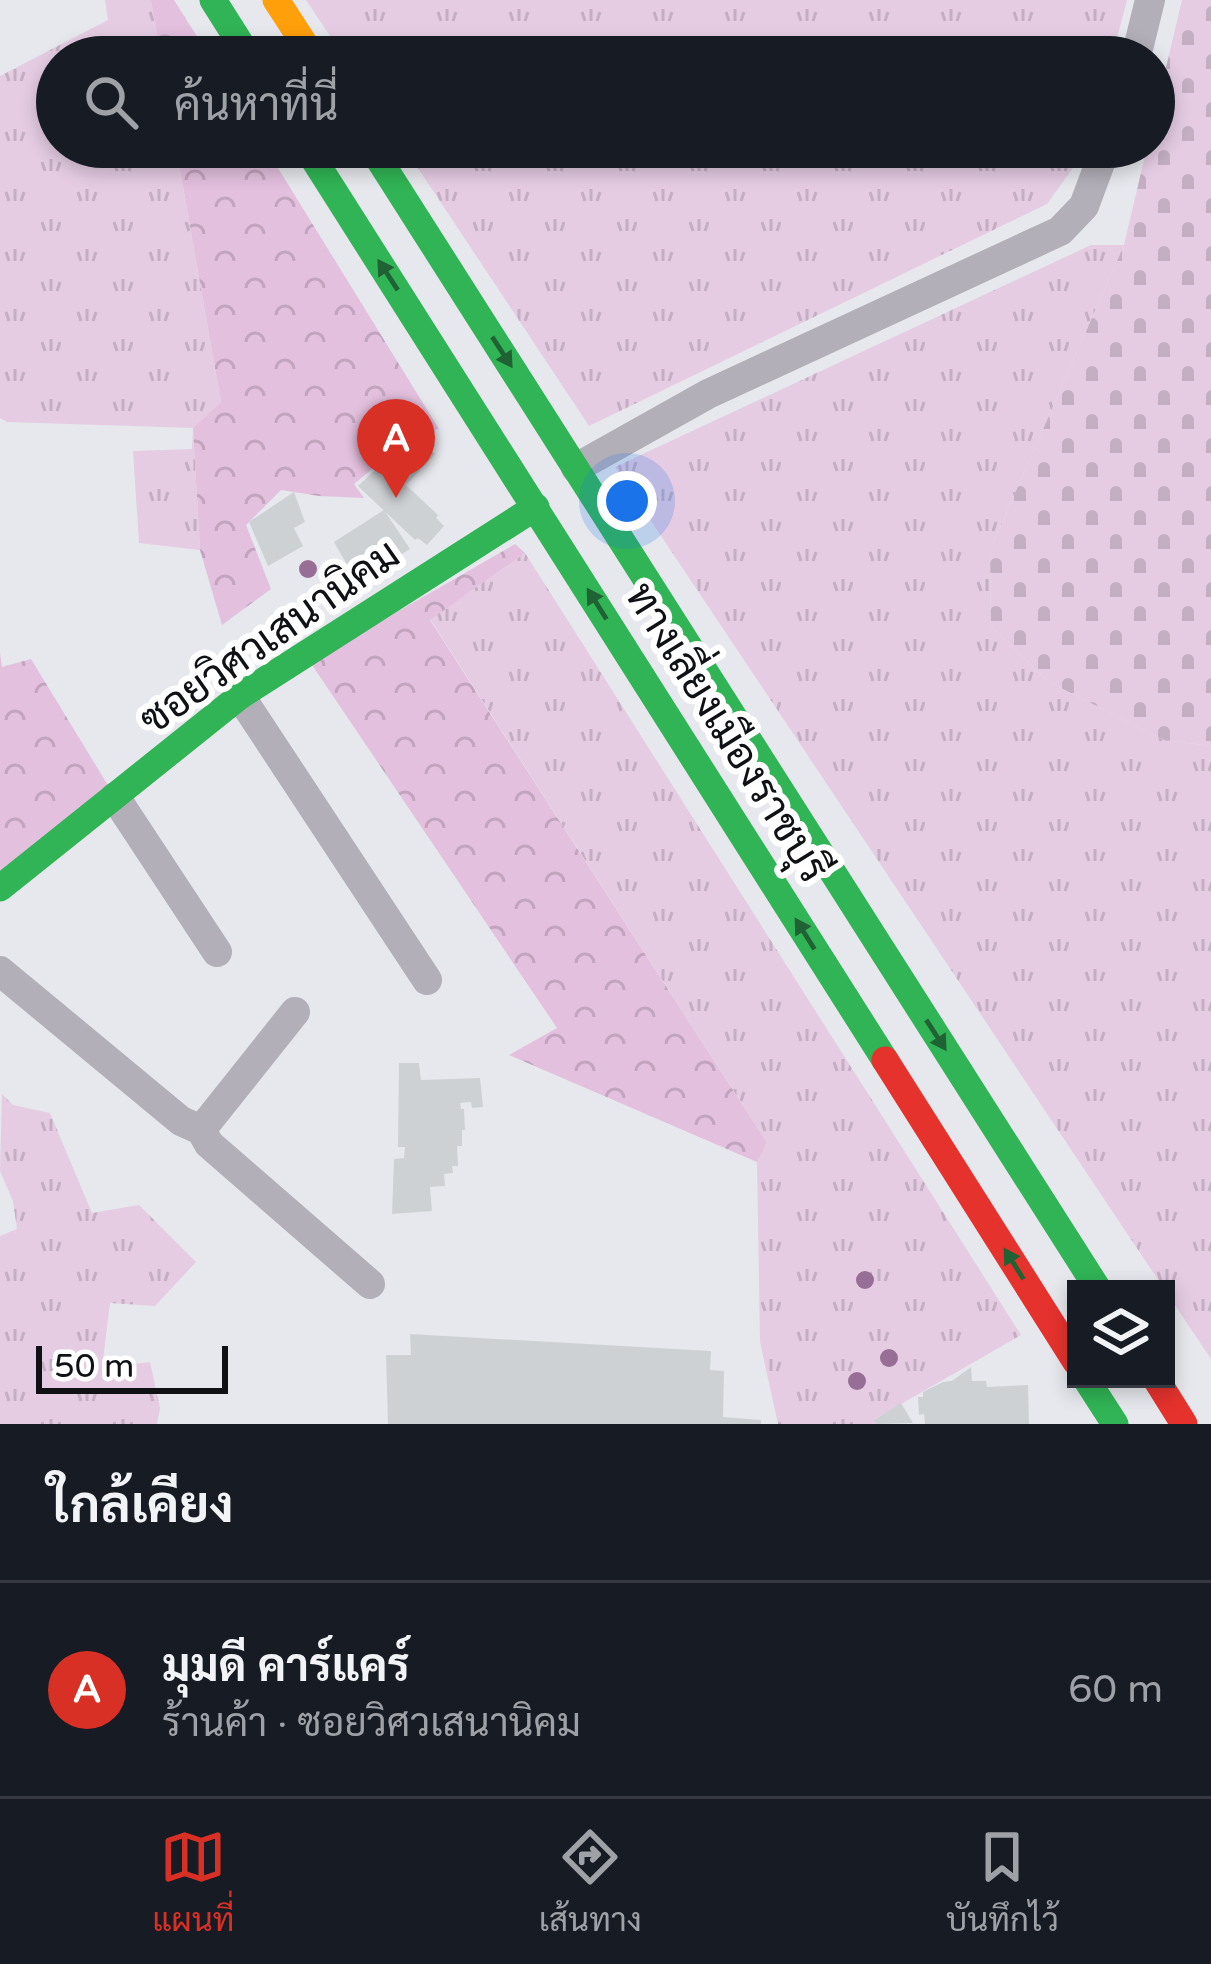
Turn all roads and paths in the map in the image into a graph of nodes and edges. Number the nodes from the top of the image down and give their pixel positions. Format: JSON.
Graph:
{"nodes":[{"id":1,"x":213,"y":0,"type":"edge"},
{"id":2,"x":276,"y":0,"type":"edge"},
{"id":3,"x":1150,"y":0,"type":"edge"},
{"id":4,"x":236,"y":36,"type":"edge"},
{"id":5,"x":299,"y":36,"type":"edge"},
{"id":6,"x":1141,"y":36,"type":"edge"},
{"id":7,"x":319,"y":168,"type":"edge"},
{"id":8,"x":384,"y":168,"type":"edge"},
{"id":9,"x":1098,"y":168,"type":"edge"},
{"id":10,"x":577,"y":468,"type":"junction"},
{"id":11,"x":536,"y":507,"type":"junction"},
{"id":12,"x":240,"y":696,"type":"junction"},
{"id":13,"x":116,"y":797,"type":"junction"},
{"id":14,"x":0,"y":888,"type":"edge"},
{"id":15,"x":217,"y":952,"type":"dead end"},
{"id":16,"x":0,"y":971,"type":"edge"},
{"id":17,"x":427,"y":980,"type":"dead end"},
{"id":18,"x":295,"y":1012,"type":"dead end"},
{"id":19,"x":200,"y":1130,"type":"junction"},
{"id":20,"x":1092,"y":1280,"type":"edge"},
{"id":21,"x":370,"y":1284,"type":"dead end"},
{"id":22,"x":1067,"y":1348,"type":"edge"},
{"id":23,"x":1092,"y":1388,"type":"edge"},
{"id":24,"x":1162,"y":1388,"type":"edge"},
{"id":25,"x":1115,"y":1424,"type":"edge"},
{"id":26,"x":1184,"y":1424,"type":"edge"}],
"edges":[{"from":1,"to":4,"type":"main road"},
{"from":2,"to":5,"type":"main road"},
{"from":3,"to":6,"type":"street"},
{"from":11,"to":7,"type":"main road","name":"ทางเลี่ยงเมืองราชบุรี","one_way":true},
{"from":8,"to":10,"type":"main road","name":"ทางเลี่ยงเมืองราชบุรี","one_way":true},
{"from":9,"to":10,"type":"street"},
{"from":10,"to":20,"type":"main road","name":"ทางเลี่ยงเมืองราชบุรี","one_way":true},
{"from":11,"to":12,"type":"main road","name":"ซอยวิศวเสนานิคม"},
{"from":22,"to":11,"type":"main road","name":"ทางเลี่ยงเมืองราชบุรี","one_way":true},
{"from":12,"to":13,"type":"main road","name":"ซอยวิศวเสนานิคม"},
{"from":12,"to":17,"type":"street"},
{"from":13,"to":14,"type":"main road","name":"ซอยวิศวเสนานิคม"},
{"from":13,"to":15,"type":"street"},
{"from":16,"to":19,"type":"street"},
{"from":18,"to":19,"type":"street"},
{"from":19,"to":21,"type":"street"},
{"from":23,"to":25,"type":"main road"},
{"from":24,"to":26,"type":"main road"}]}
